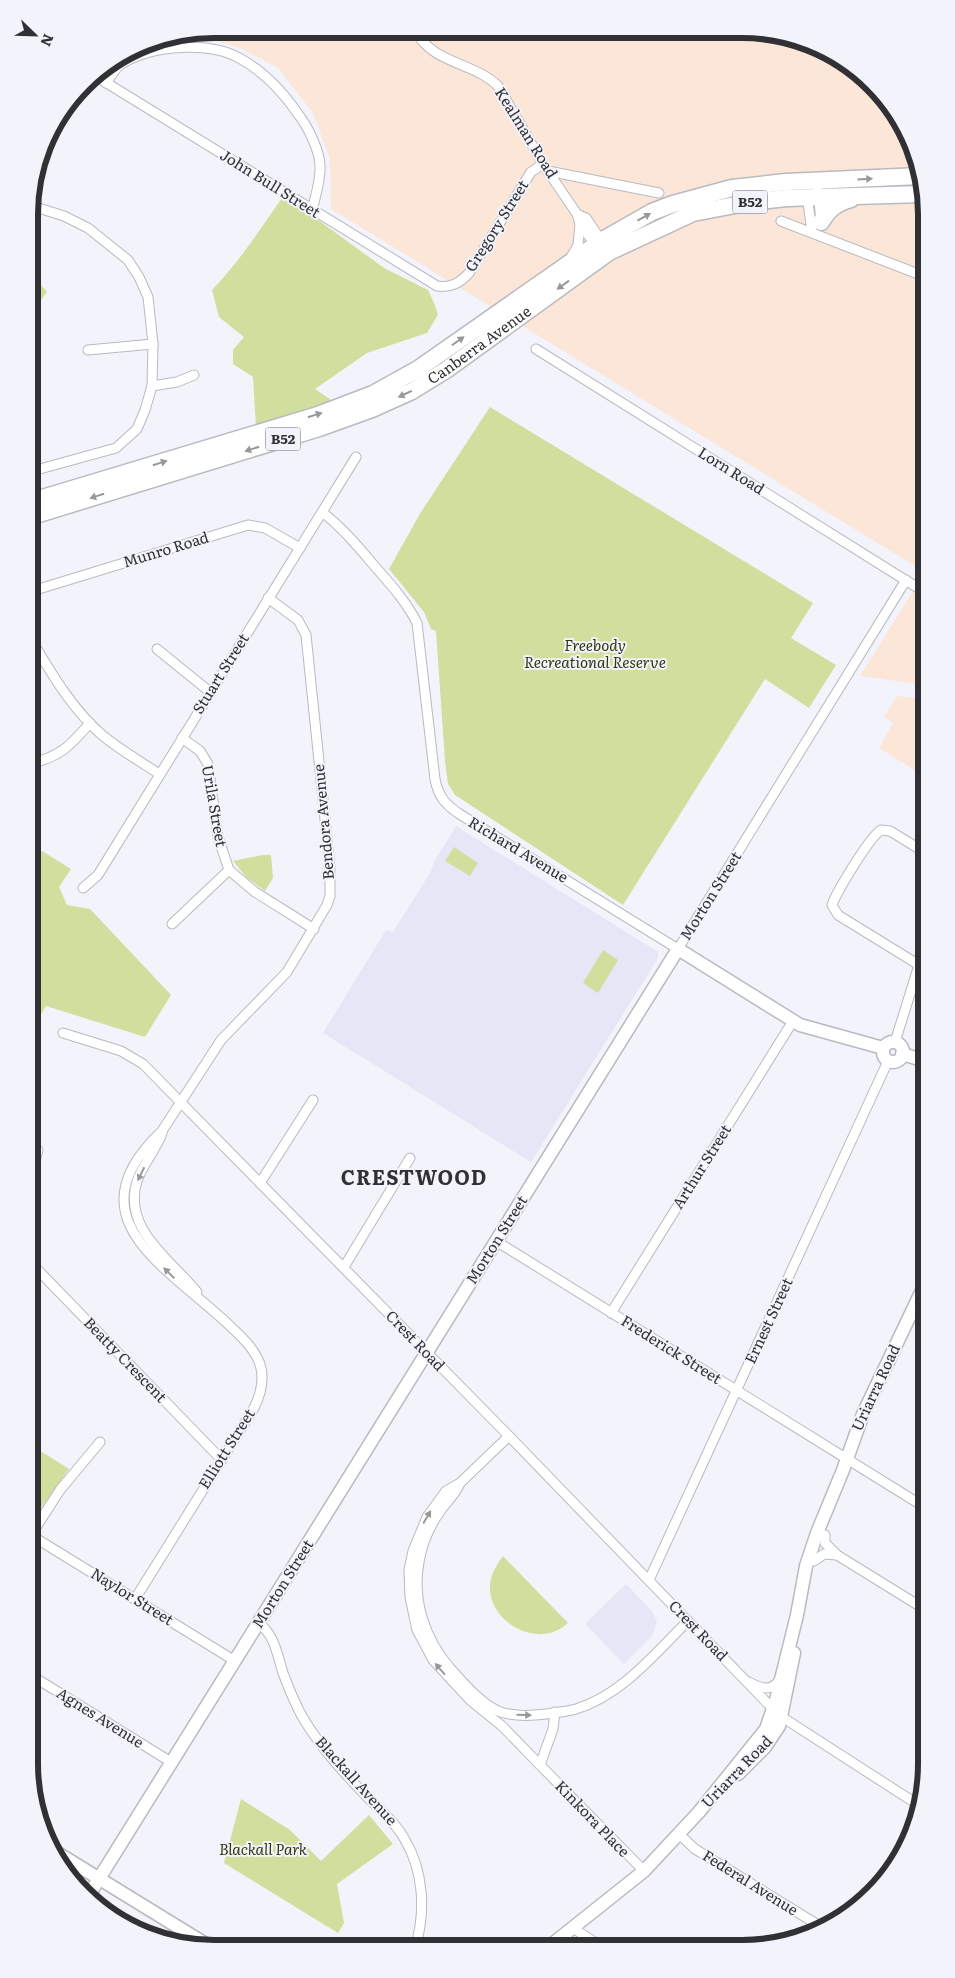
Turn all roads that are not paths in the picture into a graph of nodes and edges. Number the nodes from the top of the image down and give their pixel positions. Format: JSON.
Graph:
{"nodes":[{"id":1,"x":419,"y":38,"type":"edge"},
{"id":2,"x":100,"y":79,"type":"edge"},
{"id":3,"x":106,"y":83,"type":"junction"},
{"id":4,"x":546,"y":167,"type":"junction"},
{"id":5,"x":914,"y":177,"type":"edge"},
{"id":6,"x":812,"y":189,"type":"junction"},
{"id":7,"x":659,"y":193,"type":"dead end"},
{"id":8,"x":916,"y":194,"type":"edge"},
{"id":9,"x":863,"y":196,"type":"junction"},
{"id":10,"x":38,"y":208,"type":"edge"},
{"id":11,"x":312,"y":211,"type":"junction"},
{"id":12,"x":577,"y":214,"type":"junction"},
{"id":13,"x":781,"y":221,"type":"dead end"},
{"id":14,"x":580,"y":224,"type":"junction"},
{"id":15,"x":819,"y":230,"type":"junction"},
{"id":16,"x":602,"y":248,"type":"junction"},
{"id":17,"x":568,"y":264,"type":"junction"},
{"id":18,"x":918,"y":273,"type":"edge"},
{"id":19,"x":450,"y":286,"type":"joint"},
{"id":20,"x":153,"y":344,"type":"junction"},
{"id":21,"x":536,"y":349,"type":"dead end"},
{"id":22,"x":88,"y":350,"type":"dead end"},
{"id":23,"x":194,"y":375,"type":"dead end"},
{"id":24,"x":152,"y":386,"type":"junction"},
{"id":25,"x":356,"y":457,"type":"dead end"},
{"id":26,"x":38,"y":470,"type":"edge"},
{"id":27,"x":38,"y":499,"type":"edge"},
{"id":28,"x":322,"y":512,"type":"junction"},
{"id":29,"x":38,"y":514,"type":"edge"},
{"id":30,"x":300,"y":548,"type":"junction"},
{"id":31,"x":906,"y":580,"type":"junction"},
{"id":32,"x":918,"y":588,"type":"edge"},
{"id":33,"x":38,"y":589,"type":"edge"},
{"id":34,"x":268,"y":598,"type":"junction"},
{"id":35,"x":157,"y":649,"type":"dead end"},
{"id":36,"x":38,"y":650,"type":"edge"},
{"id":37,"x":210,"y":692,"type":"junction"},
{"id":38,"x":90,"y":723,"type":"junction"},
{"id":39,"x":182,"y":738,"type":"junction"},
{"id":40,"x":38,"y":761,"type":"edge"},
{"id":41,"x":159,"y":774,"type":"junction"},
{"id":42,"x":918,"y":848,"type":"edge"},
{"id":43,"x":229,"y":870,"type":"junction"},
{"id":44,"x":83,"y":888,"type":"dead end"},
{"id":45,"x":172,"y":924,"type":"dead end"},
{"id":46,"x":314,"y":928,"type":"junction"},
{"id":47,"x":678,"y":949,"type":"junction"},
{"id":48,"x":918,"y":963,"type":"edge"},
{"id":49,"x":918,"y":981,"type":"edge"},
{"id":50,"x":793,"y":1021,"type":"junction"},
{"id":51,"x":63,"y":1033,"type":"dead end"},
{"id":52,"x":895,"y":1042,"type":"junction"},
{"id":53,"x":883,"y":1048,"type":"junction"},
{"id":54,"x":902,"y":1054,"type":"junction"},
{"id":55,"x":917,"y":1059,"type":"edge"},
{"id":56,"x":888,"y":1061,"type":"junction"},
{"id":57,"x":313,"y":1100,"type":"dead end"},
{"id":58,"x":182,"y":1102,"type":"junction"},
{"id":59,"x":410,"y":1158,"type":"dead end"},
{"id":60,"x":260,"y":1183,"type":"junction"},
{"id":61,"x":496,"y":1242,"type":"junction"},
{"id":62,"x":344,"y":1267,"type":"junction"},
{"id":63,"x":38,"y":1270,"type":"edge"},
{"id":64,"x":917,"y":1311,"type":"edge"},
{"id":65,"x":610,"y":1313,"type":"junction"},
{"id":66,"x":426,"y":1354,"type":"junction"},
{"id":67,"x":736,"y":1391,"type":"junction"},
{"id":68,"x":509,"y":1436,"type":"junction"},
{"id":69,"x":100,"y":1442,"type":"dead end"},
{"id":70,"x":221,"y":1459,"type":"junction"},
{"id":71,"x":844,"y":1464,"type":"junction"},
{"id":72,"x":460,"y":1483,"type":"junction"},
{"id":73,"x":917,"y":1503,"type":"edge"},
{"id":74,"x":38,"y":1522,"type":"edge"},
{"id":75,"x":825,"y":1535,"type":"junction"},
{"id":76,"x":38,"y":1539,"type":"edge"},
{"id":77,"x":837,"y":1555,"type":"junction"},
{"id":78,"x":814,"y":1561,"type":"junction"},
{"id":79,"x":649,"y":1580,"type":"junction"},
{"id":80,"x":802,"y":1590,"type":"junction"},
{"id":81,"x":135,"y":1599,"type":"junction"},
{"id":82,"x":917,"y":1605,"type":"edge"},
{"id":83,"x":797,"y":1615,"type":"junction"},
{"id":84,"x":688,"y":1621,"type":"junction"},
{"id":85,"x":259,"y":1623,"type":"junction"},
{"id":86,"x":235,"y":1661,"type":"junction"},
{"id":87,"x":781,"y":1677,"type":"junction"},
{"id":88,"x":38,"y":1680,"type":"edge"},
{"id":89,"x":746,"y":1681,"type":"junction"},
{"id":90,"x":493,"y":1709,"type":"junction"},
{"id":91,"x":576,"y":1709,"type":"junction"},
{"id":92,"x":555,"y":1712,"type":"junction"},
{"id":93,"x":778,"y":1714,"type":"junction"},
{"id":94,"x":502,"y":1726,"type":"junction"},
{"id":95,"x":549,"y":1740,"type":"junction"},
{"id":96,"x":171,"y":1762,"type":"junction"},
{"id":97,"x":540,"y":1765,"type":"junction"},
{"id":98,"x":913,"y":1802,"type":"edge"},
{"id":99,"x":678,"y":1834,"type":"junction"},
{"id":100,"x":64,"y":1857,"type":"edge"},
{"id":101,"x":644,"y":1871,"type":"junction"},
{"id":102,"x":99,"y":1879,"type":"junction"},
{"id":103,"x":91,"y":1891,"type":"edge"},
{"id":104,"x":816,"y":1924,"type":"edge"},
{"id":105,"x":573,"y":1928,"type":"junction"},
{"id":106,"x":198,"y":1940,"type":"edge"},
{"id":107,"x":417,"y":1940,"type":"edge"},
{"id":108,"x":558,"y":1940,"type":"edge"},
{"id":109,"x":591,"y":1940,"type":"edge"}],
"edges":[{"from":1,"to":4,"type":"street","name":"Kealman Road"},
{"from":2,"to":3,"type":"street","name":"John Bull Street"},
{"from":3,"to":11,"type":"street","name":"John Bull Street"},
{"from":3,"to":11,"type":"street"},
{"from":4,"to":7,"type":"street"},
{"from":4,"to":12,"type":"street","name":"Kealman Road"},
{"from":4,"to":19,"type":"street","name":"Gregory Street"},
{"from":6,"to":5,"type":"highway","name":"Canberra Avenue","number":"B52","one_way":true},
{"from":6,"to":9,"type":"highway","name":"Canberra Avenue","number":"B52"},
{"from":6,"to":15,"type":"street"},
{"from":6,"to":15,"type":"street"},
{"from":6,"to":16,"type":"highway","name":"Canberra Avenue","number":"B52"},
{"from":8,"to":9,"type":"highway","name":"Canberra Avenue","number":"B52"},
{"from":9,"to":15,"type":"highway"},
{"from":10,"to":20,"type":"street"},
{"from":11,"to":19,"type":"street","name":"John Bull Street"},
{"from":12,"to":14,"type":"street","name":"Kealman Road"},
{"from":12,"to":16,"type":"street","name":"Kealman Road"},
{"from":13,"to":15,"type":"street"},
{"from":14,"to":16,"type":"street","name":"Kealman Road"},
{"from":14,"to":17,"type":"street","name":"Kealman Road"},
{"from":15,"to":18,"type":"street"},
{"from":16,"to":17,"type":"highway","name":"Canberra Avenue","number":"B52"},
{"from":16,"to":29,"type":"highway","name":"Canberra Avenue","number":"B52","one_way":true},
{"from":27,"to":17,"type":"highway","name":"Canberra Avenue","number":"B52","one_way":true},
{"from":20,"to":22,"type":"street"},
{"from":20,"to":24,"type":"street"},
{"from":21,"to":31,"type":"street","name":"Lorn Road"},
{"from":23,"to":24,"type":"street"},
{"from":24,"to":26,"type":"street"},
{"from":25,"to":28,"type":"street","name":"Stuart Street"},
{"from":28,"to":30,"type":"street","name":"Stuart Street"},
{"from":28,"to":47,"type":"street","name":"Richard Avenue"},
{"from":30,"to":33,"type":"street","name":"Munro Road"},
{"from":30,"to":34,"type":"street","name":"Stuart Street"},
{"from":31,"to":32,"type":"street","name":"Lorn Road"},
{"from":31,"to":47,"type":"street","name":"Morton Street"},
{"from":34,"to":37,"type":"street","name":"Stuart Street"},
{"from":34,"to":46,"type":"street","name":"Bendora Avenue"},
{"from":35,"to":37,"type":"street"},
{"from":36,"to":38,"type":"street"},
{"from":37,"to":39,"type":"street","name":"Stuart Street"},
{"from":38,"to":40,"type":"street"},
{"from":38,"to":41,"type":"street"},
{"from":39,"to":41,"type":"street","name":"Stuart Street"},
{"from":39,"to":43,"type":"street","name":"Urila Street"},
{"from":41,"to":44,"type":"street","name":"Stuart Street"},
{"from":42,"to":48,"type":"street"},
{"from":43,"to":45,"type":"street"},
{"from":43,"to":46,"type":"street"},
{"from":46,"to":58,"type":"street","name":"Bendora Avenue"},
{"from":47,"to":50,"type":"street","name":"Richard Avenue"},
{"from":47,"to":61,"type":"street","name":"Morton Street"},
{"from":49,"to":52,"type":"street"},
{"from":50,"to":53,"type":"street","name":"Richard Avenue"},
{"from":50,"to":65,"type":"street","name":"Arthur Street"},
{"from":51,"to":58,"type":"street","name":"Crest Road"},
{"from":52,"to":53,"type":"street"},
{"from":52,"to":54,"type":"street"},
{"from":53,"to":56,"type":"street"},
{"from":54,"to":55,"type":"street"},
{"from":54,"to":56,"type":"street"},
{"from":56,"to":67,"type":"street","name":"Ernest Street"},
{"from":57,"to":60,"type":"street"},
{"from":58,"to":60,"type":"street","name":"Crest Road"},
{"from":58,"to":70,"type":"street","name":"Elliott Street"},
{"from":59,"to":62,"type":"street"},
{"from":60,"to":62,"type":"street","name":"Crest Road"},
{"from":61,"to":65,"type":"street","name":"Frederick Street"},
{"from":61,"to":66,"type":"street","name":"Morton Street"},
{"from":62,"to":66,"type":"street","name":"Crest Road"},
{"from":63,"to":70,"type":"street","name":"Beatty Crescent"},
{"from":64,"to":71,"type":"street","name":"Uriarra Road"},
{"from":65,"to":67,"type":"street","name":"Frederick Street"},
{"from":66,"to":68,"type":"street","name":"Crest Road"},
{"from":66,"to":85,"type":"street","name":"Morton Street"},
{"from":67,"to":71,"type":"street","name":"Frederick Street"},
{"from":67,"to":79,"type":"street","name":"Ernest Street"},
{"from":68,"to":72,"type":"street","name":"Kinkora Place"},
{"from":68,"to":79,"type":"street","name":"Crest Road"},
{"from":69,"to":74,"type":"street"},
{"from":70,"to":81,"type":"street","name":"Elliott Street"},
{"from":71,"to":73,"type":"street","name":"Frederick Street"},
{"from":71,"to":75,"type":"street","name":"Uriarra Road"},
{"from":71,"to":80,"type":"street","name":"Uriarra Road"},
{"from":72,"to":90,"type":"street","name":"Kinkora Place"},
{"from":94,"to":72,"type":"street","name":"Kinkora Place","one_way":true},
{"from":75,"to":77,"type":"street"},
{"from":75,"to":78,"type":"street","name":"Uriarra Road"},
{"from":76,"to":81,"type":"street","name":"Naylor Street"},
{"from":77,"to":78,"type":"street"},
{"from":77,"to":82,"type":"street"},
{"from":78,"to":80,"type":"street","name":"Uriarra Road"},
{"from":79,"to":84,"type":"street","name":"Crest Road"},
{"from":80,"to":83,"type":"street","name":"Uriarra Road"},
{"from":81,"to":86,"type":"street","name":"Naylor Street"},
{"from":83,"to":87,"type":"street","name":"Uriarra Road"},
{"from":83,"to":93,"type":"street","name":"Uriarra Road"},
{"from":84,"to":89,"type":"street","name":"Crest Road"},
{"from":84,"to":91,"type":"street","name":"Kinkora Place"},
{"from":85,"to":86,"type":"street","name":"Morton Street"},
{"from":85,"to":107,"type":"street","name":"Blackall Avenue"},
{"from":86,"to":96,"type":"street","name":"Morton Street"},
{"from":87,"to":89,"type":"street","name":"Crest Road"},
{"from":87,"to":93,"type":"street","name":"Uriarra Road"},
{"from":88,"to":96,"type":"street","name":"Agnes Avenue"},
{"from":89,"to":93,"type":"street","name":"Crest Road"},
{"from":90,"to":92,"type":"street","name":"Kinkora Place","one_way":true},
{"from":90,"to":94,"type":"street","name":"Kinkora Place"},
{"from":91,"to":92,"type":"street","name":"Kinkora Place"},
{"from":91,"to":95,"type":"street"},
{"from":92,"to":95,"type":"street"},
{"from":93,"to":98,"type":"street","name":"Crest Road"},
{"from":93,"to":99,"type":"street","name":"Uriarra Road"},
{"from":94,"to":97,"type":"street","name":"Kinkora Place"},
{"from":95,"to":97,"type":"street"},
{"from":96,"to":102,"type":"street","name":"Morton Street"},
{"from":97,"to":101,"type":"street","name":"Kinkora Place"},
{"from":99,"to":101,"type":"street","name":"Uriarra Road"},
{"from":99,"to":104,"type":"street","name":"Federal Avenue"},
{"from":100,"to":102,"type":"street"},
{"from":101,"to":105,"type":"street","name":"Uriarra Road"},
{"from":102,"to":103,"type":"street","name":"Morton Street"},
{"from":102,"to":106,"type":"street"},
{"from":105,"to":108,"type":"street","name":"Uriarra Road"},
{"from":105,"to":109,"type":"street"}]}
